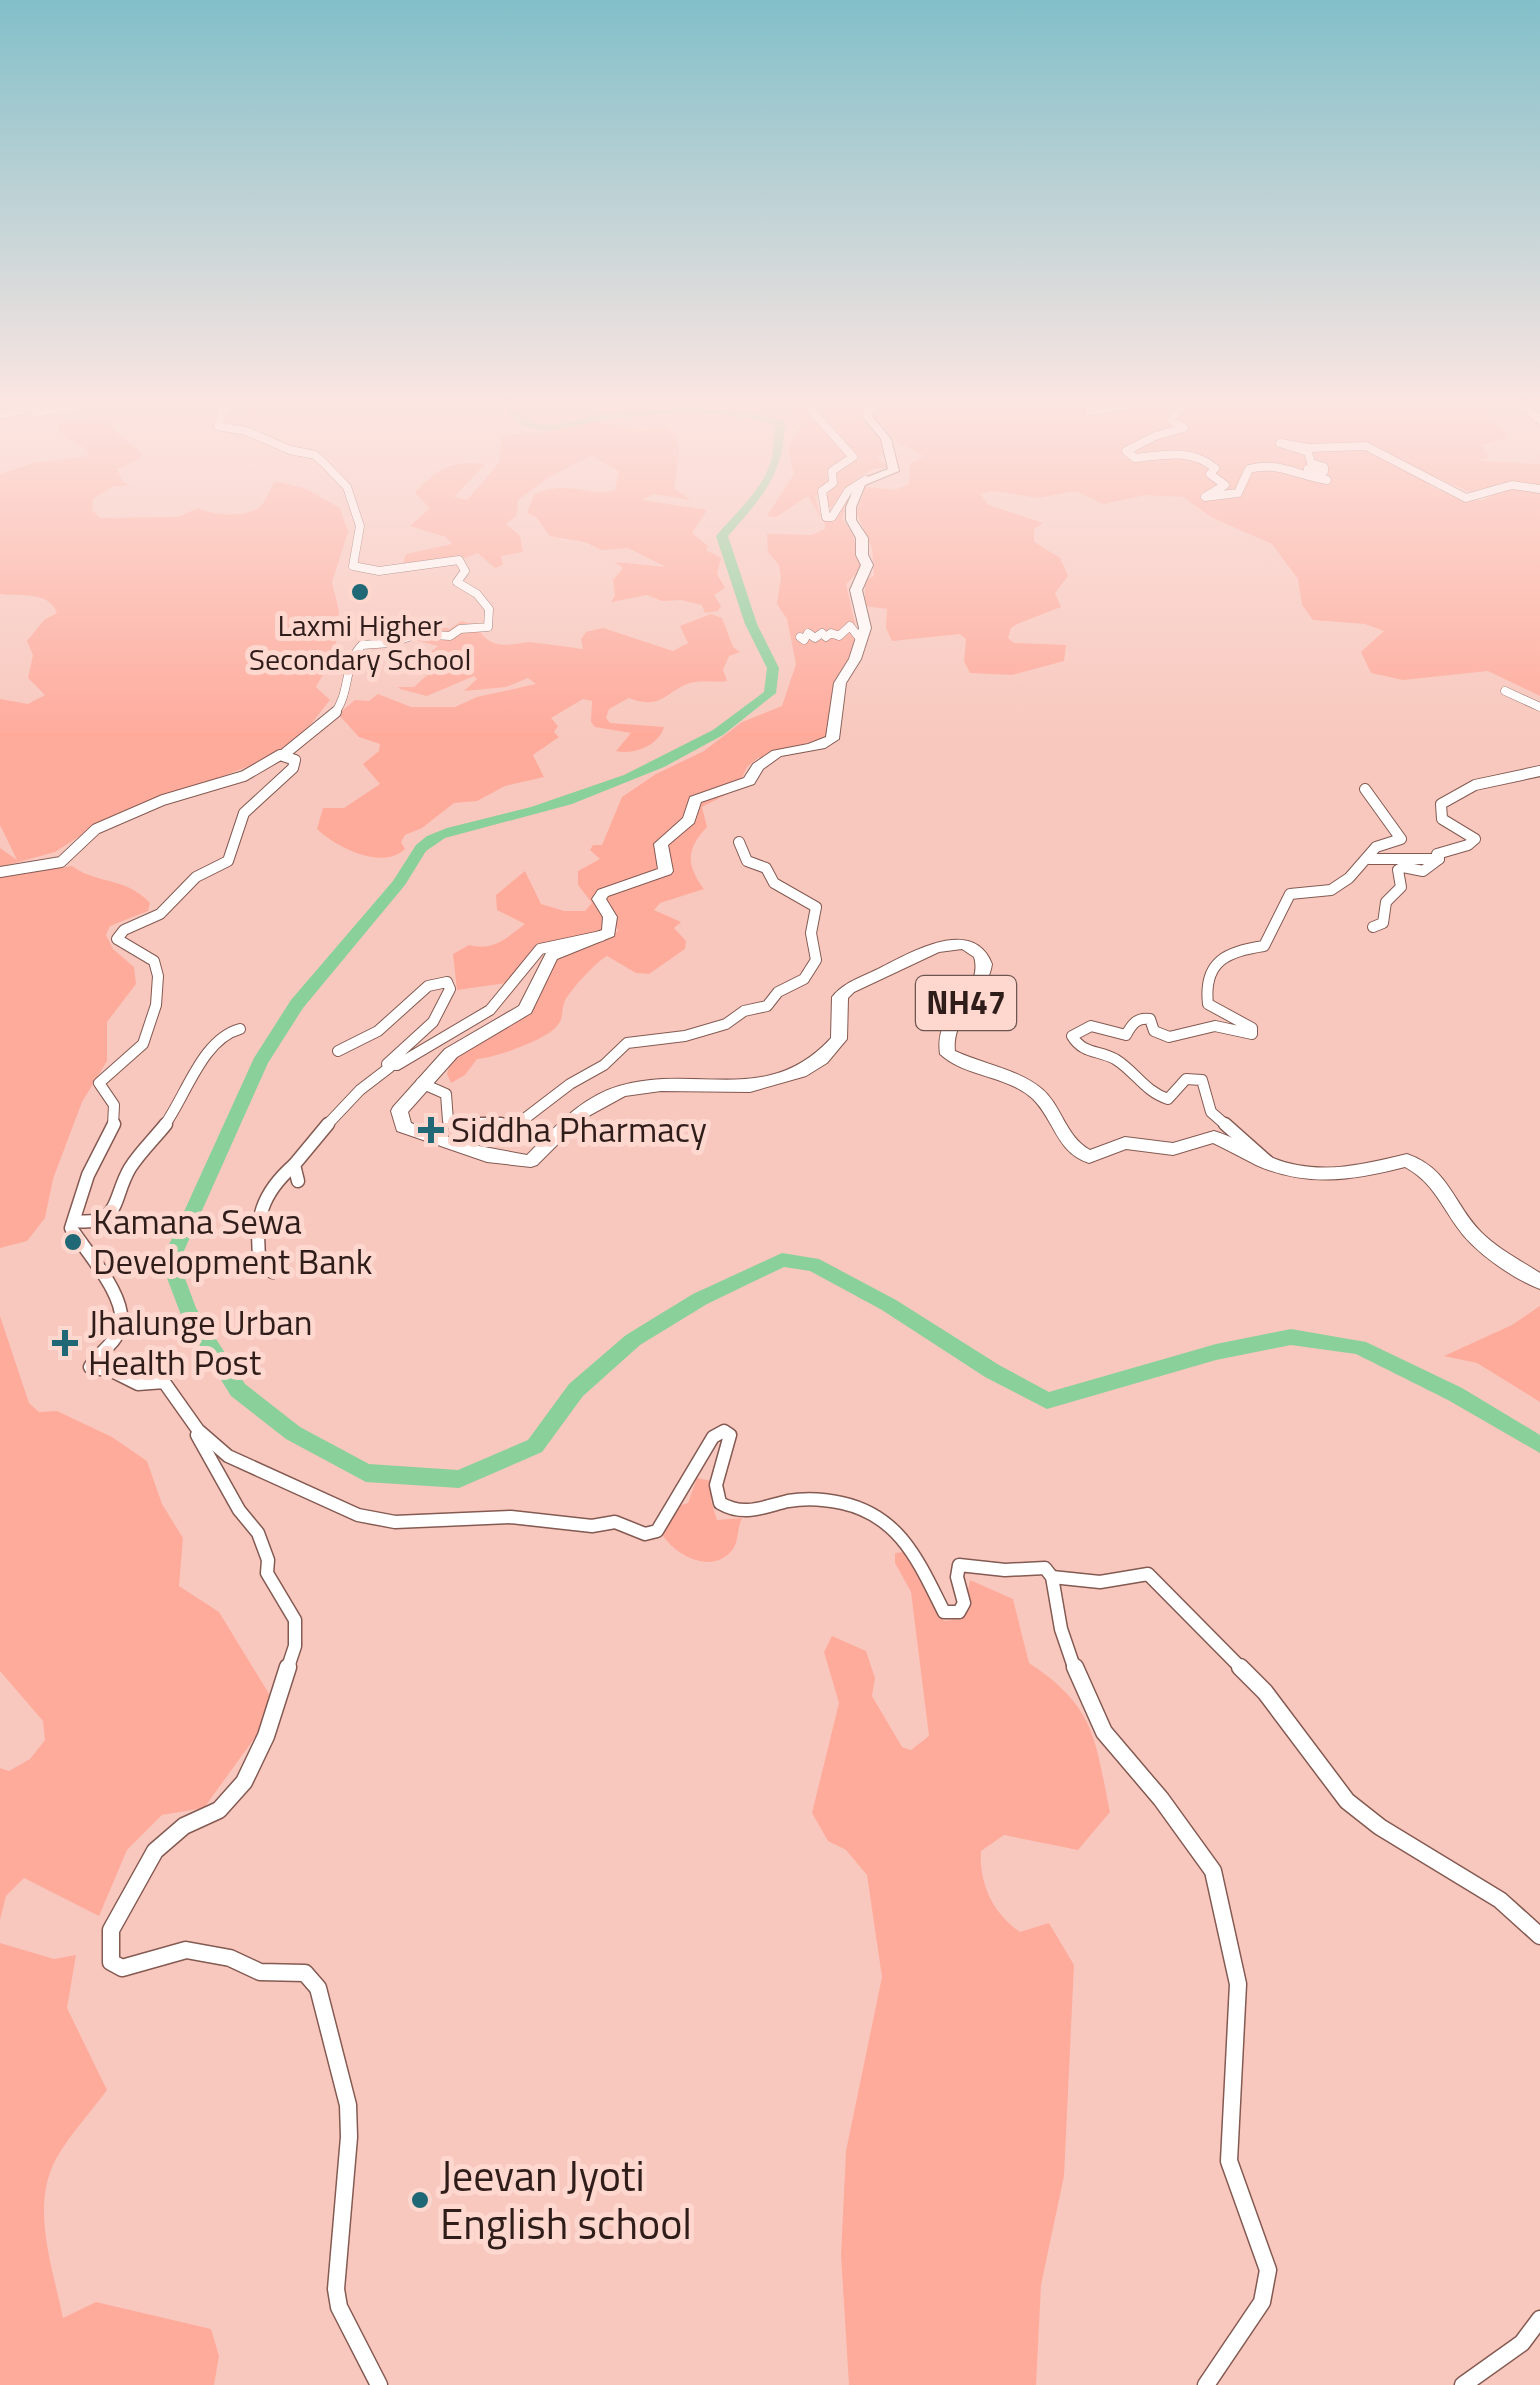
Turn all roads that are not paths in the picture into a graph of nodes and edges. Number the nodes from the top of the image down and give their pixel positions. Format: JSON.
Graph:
{"nodes":[{"id":1,"x":356,"y":512,"type":"edge"},
{"id":2,"x":850,"y":512,"type":"edge"},
{"id":3,"x":800,"y":638,"type":"dead end"},
{"id":4,"x":861,"y":640,"type":"junction"},
{"id":5,"x":1506,"y":691,"type":"dead end"},
{"id":6,"x":1540,"y":707,"type":"edge"},
{"id":7,"x":282,"y":755,"type":"junction"},
{"id":8,"x":1540,"y":772,"type":"edge"},
{"id":9,"x":1366,"y":789,"type":"dead end"},
{"id":10,"x":738,"y":842,"type":"dead end"},
{"id":11,"x":1439,"y":859,"type":"junction"},
{"id":12,"x":1364,"y":860,"type":"junction"},
{"id":13,"x":0,"y":872,"type":"edge"},
{"id":14,"x":1373,"y":927,"type":"dead end"},
{"id":15,"x":605,"y":936,"type":"junction"},
{"id":16,"x":240,"y":1029,"type":"dead end"},
{"id":17,"x":338,"y":1050,"type":"dead end"},
{"id":18,"x":390,"y":1066,"type":"junction"},
{"id":19,"x":421,"y":1083,"type":"junction"},
{"id":20,"x":1269,"y":1163,"type":"junction"},
{"id":21,"x":294,"y":1165,"type":"junction"},
{"id":22,"x":298,"y":1181,"type":"dead end"},
{"id":23,"x":75,"y":1221,"type":"junction"},
{"id":24,"x":273,"y":1272,"type":"dead end"},
{"id":25,"x":1540,"y":1282,"type":"edge"},
{"id":26,"x":192,"y":1422,"type":"junction"},
{"id":27,"x":1052,"y":1576,"type":"junction"},
{"id":28,"x":1540,"y":1936,"type":"edge"},
{"id":29,"x":1540,"y":2319,"type":"edge"},
{"id":30,"x":380,"y":2385,"type":"edge"},
{"id":31,"x":1206,"y":2385,"type":"edge"},
{"id":32,"x":1463,"y":2385,"type":"edge"}],
"edges":[{"from":1,"to":7,"type":"street"},
{"from":2,"to":4,"type":"highway"},
{"from":3,"to":4,"type":"street"},
{"from":4,"to":15,"type":"highway"},
{"from":5,"to":6,"type":"street"},
{"from":7,"to":13,"type":"street"},
{"from":7,"to":23,"type":"street"},
{"from":8,"to":11,"type":"street"},
{"from":9,"to":12,"type":"street"},
{"from":10,"to":19,"type":"street"},
{"from":11,"to":12,"type":"street"},
{"from":11,"to":14,"type":"street"},
{"from":12,"to":20,"type":"street"},
{"from":15,"to":18,"type":"street"},
{"from":15,"to":19,"type":"highway","number":"NH47"},
{"from":16,"to":23,"type":"street"},
{"from":17,"to":18,"type":"street"},
{"from":18,"to":21,"type":"street"},
{"from":19,"to":20,"type":"highway","number":"NH47"},
{"from":20,"to":25,"type":"highway","number":"NH47"},
{"from":21,"to":22,"type":"street"},
{"from":21,"to":24,"type":"street"},
{"from":23,"to":26,"type":"street"},
{"from":26,"to":27,"type":"street"},
{"from":26,"to":30,"type":"street"},
{"from":27,"to":28,"type":"street"},
{"from":27,"to":31,"type":"street"},
{"from":29,"to":32,"type":"street"}]}
